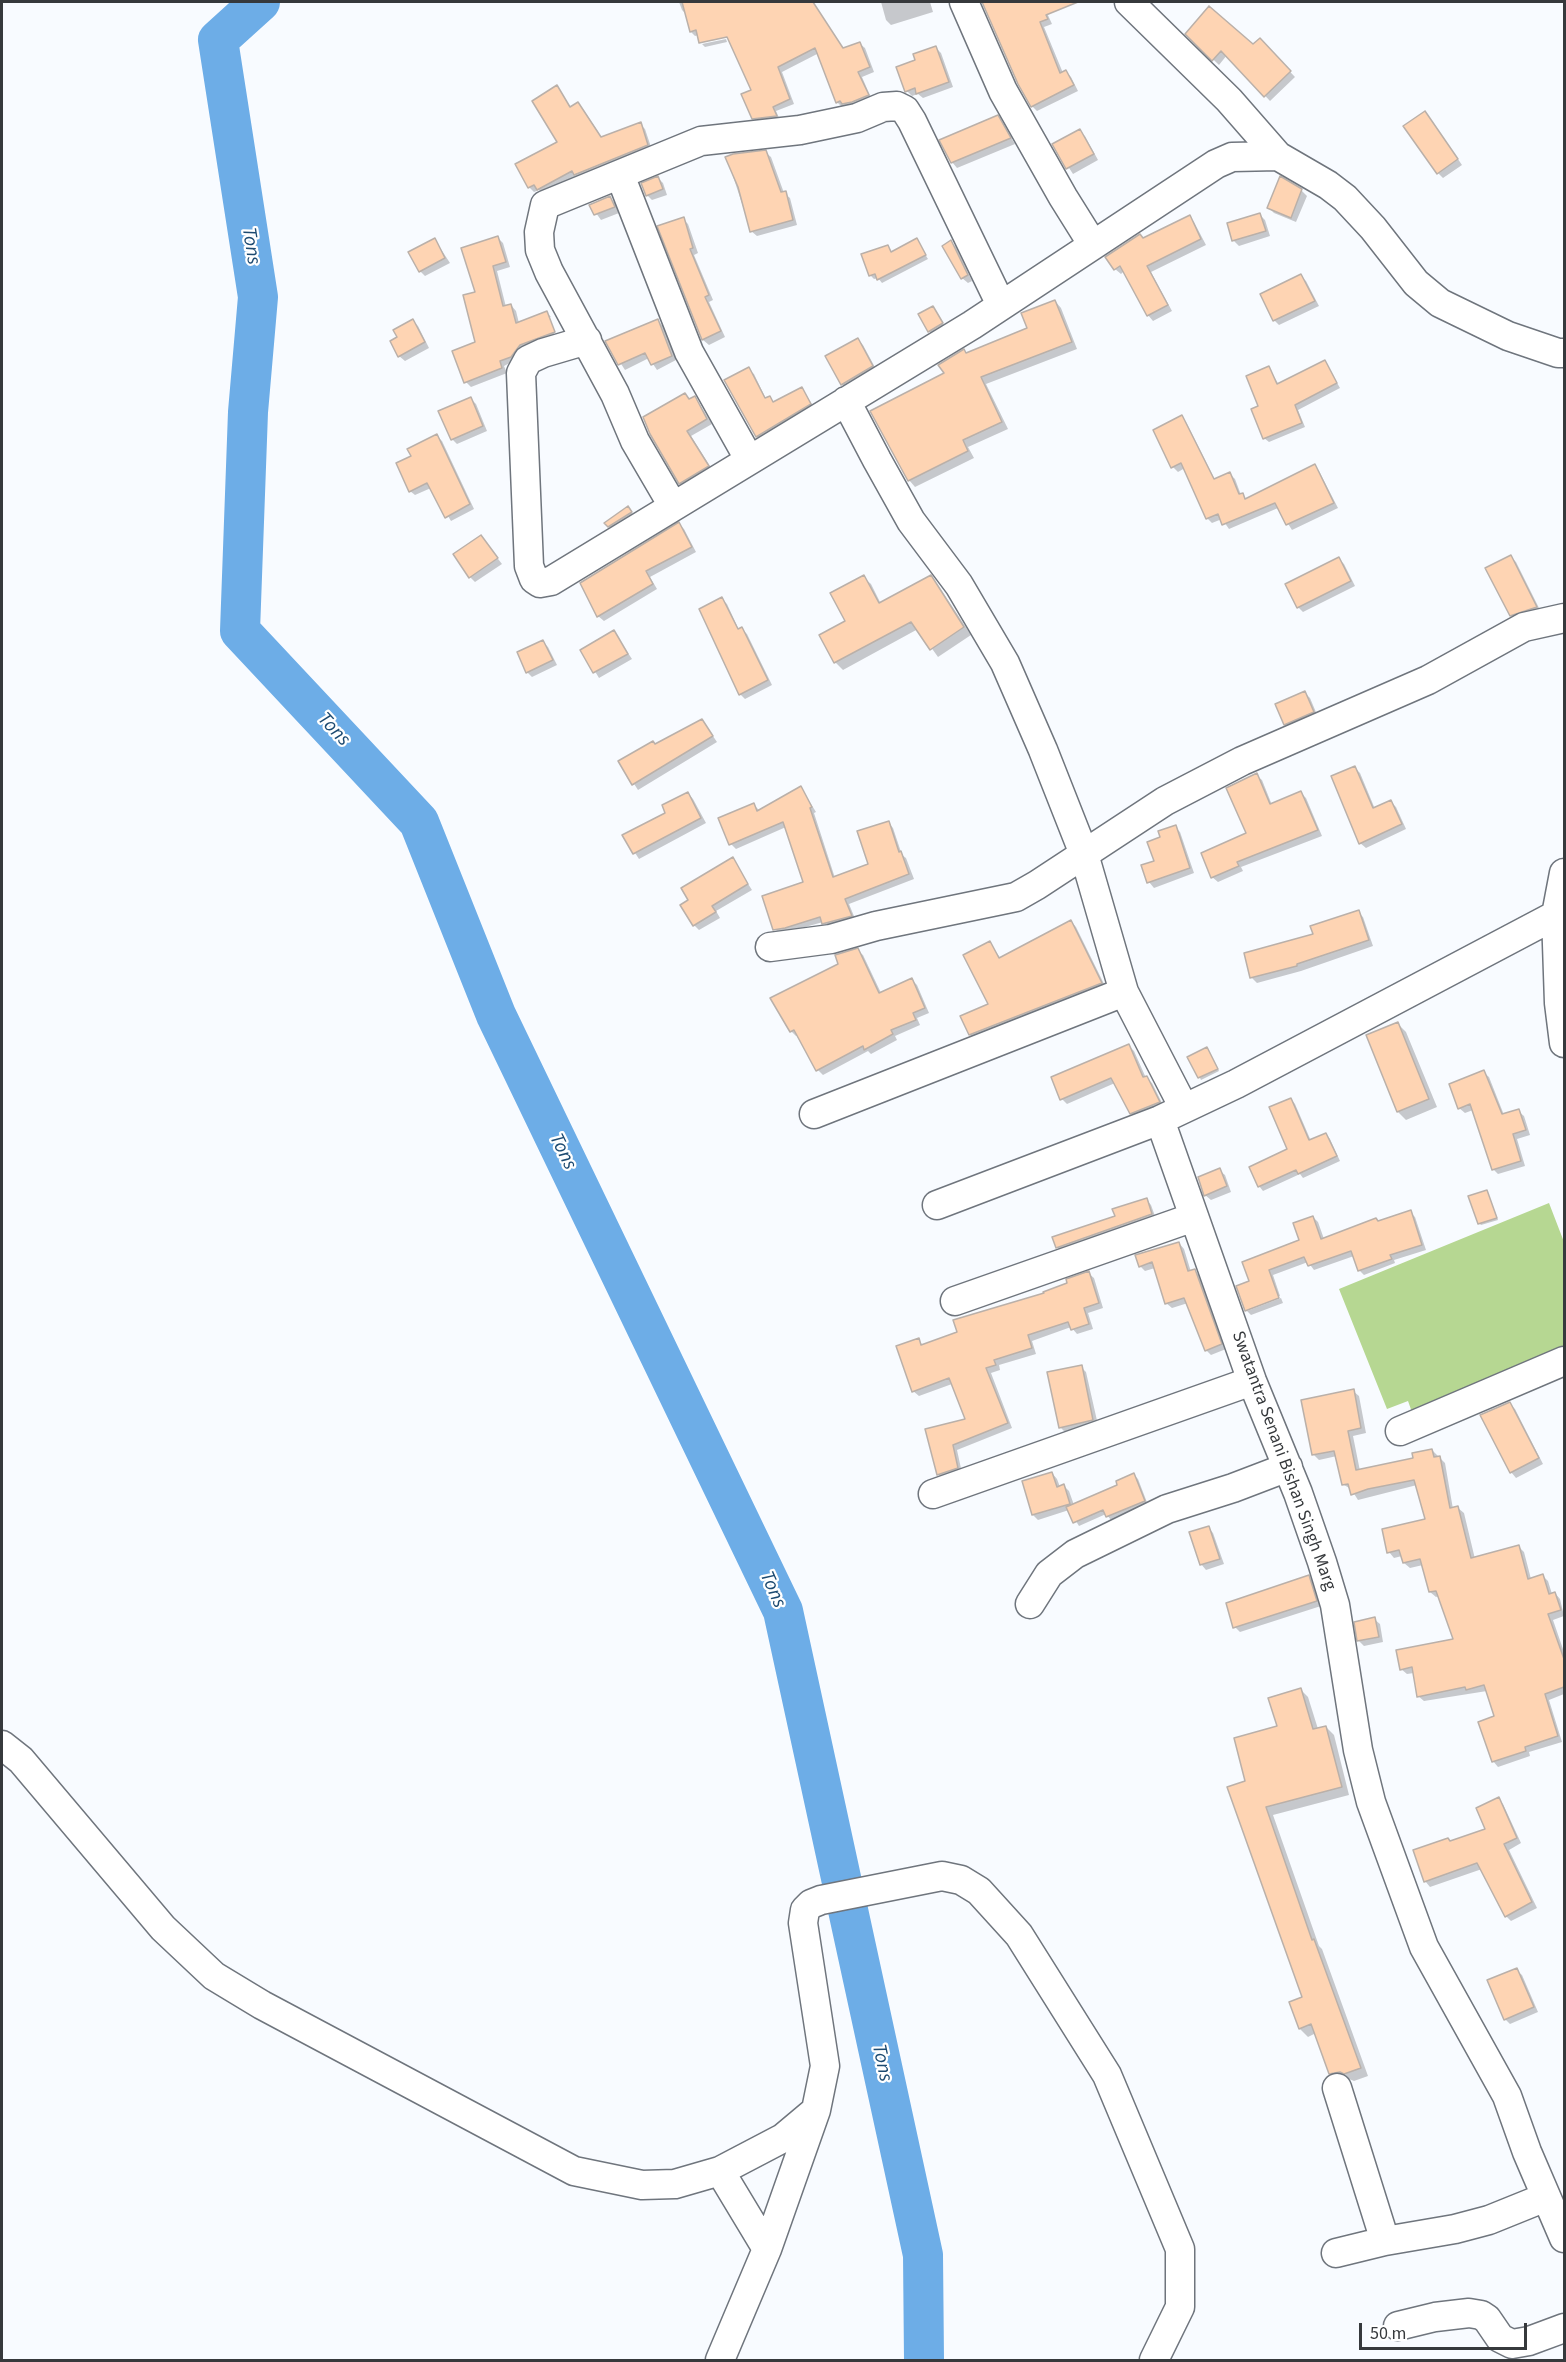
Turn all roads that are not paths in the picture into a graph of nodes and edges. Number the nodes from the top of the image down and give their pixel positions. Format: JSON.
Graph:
{"nodes":[{"id":1,"x":964,"y":2,"type":"edge"},
{"id":2,"x":1129,"y":2,"type":"edge"},
{"id":3,"x":1278,"y":156,"type":"junction"},
{"id":4,"x":620,"y":175,"type":"junction"},
{"id":5,"x":1092,"y":245,"type":"junction"},
{"id":6,"x":1001,"y":306,"type":"junction"},
{"id":7,"x":586,"y":340,"type":"junction"},
{"id":8,"x":1564,"y":353,"type":"edge"},
{"id":9,"x":846,"y":401,"type":"junction"},
{"id":10,"x":749,"y":459,"type":"junction"},
{"id":11,"x":673,"y":506,"type":"junction"},
{"id":12,"x":1564,"y":618,"type":"edge"},
{"id":13,"x":1084,"y":854,"type":"junction"},
{"id":14,"x":1564,"y":873,"type":"edge"},
{"id":15,"x":1556,"y":915,"type":"junction"},
{"id":16,"x":770,"y":947,"type":"dead end"},
{"id":17,"x":1124,"y":992,"type":"junction"},
{"id":18,"x":1564,"y":1042,"type":"edge"},
{"id":19,"x":814,"y":1114,"type":"dead end"},
{"id":20,"x":1172,"y":1114,"type":"junction"},
{"id":21,"x":936,"y":1205,"type":"dead end"},
{"id":22,"x":1194,"y":1217,"type":"junction"},
{"id":23,"x":955,"y":1301,"type":"dead end"},
{"id":24,"x":1564,"y":1361,"type":"edge"},
{"id":25,"x":1252,"y":1381,"type":"junction"},
{"id":26,"x":1401,"y":1431,"type":"dead end"},
{"id":27,"x":1288,"y":1467,"type":"junction"},
{"id":28,"x":933,"y":1494,"type":"dead end"},
{"id":29,"x":1030,"y":1604,"type":"dead end"},
{"id":30,"x":2,"y":1745,"type":"edge"},
{"id":31,"x":1337,"y":2088,"type":"dead end"},
{"id":32,"x":816,"y":2110,"type":"junction"},
{"id":33,"x":720,"y":2171,"type":"junction"},
{"id":34,"x":1551,"y":2185,"type":"edge"},
{"id":35,"x":1564,"y":2238,"type":"edge"},
{"id":36,"x":1385,"y":2241,"type":"junction"},
{"id":37,"x":767,"y":2249,"type":"junction"},
{"id":38,"x":1336,"y":2253,"type":"dead end"},
{"id":39,"x":1398,"y":2326,"type":"dead end"},
{"id":40,"x":1564,"y":2328,"type":"edge"},
{"id":41,"x":720,"y":2361,"type":"edge"},
{"id":42,"x":1154,"y":2361,"type":"edge"}],
"edges":[{"from":1,"to":5,"type":"street"},
{"from":2,"to":3,"type":"street"},
{"from":3,"to":5,"type":"street"},
{"from":3,"to":8,"type":"street"},
{"from":4,"to":6,"type":"street"},
{"from":4,"to":7,"type":"street"},
{"from":4,"to":10,"type":"street"},
{"from":5,"to":6,"type":"street"},
{"from":6,"to":9,"type":"street"},
{"from":7,"to":11,"type":"street"},
{"from":7,"to":11,"type":"street"},
{"from":9,"to":10,"type":"street"},
{"from":9,"to":13,"type":"street","name":"Swatantra Senani Bishan Singh Marg"},
{"from":10,"to":11,"type":"street"},
{"from":12,"to":13,"type":"street"},
{"from":13,"to":16,"type":"street"},
{"from":13,"to":17,"type":"street","name":"Swatantra Senani Bishan Singh Marg"},
{"from":14,"to":15,"type":"street"},
{"from":15,"to":18,"type":"street"},
{"from":15,"to":20,"type":"street"},
{"from":17,"to":19,"type":"street"},
{"from":17,"to":20,"type":"street","name":"Swatantra Senani Bishan Singh Marg"},
{"from":20,"to":21,"type":"street"},
{"from":20,"to":22,"type":"street","name":"Swatantra Senani Bishan Singh Marg"},
{"from":22,"to":23,"type":"street"},
{"from":22,"to":25,"type":"street","name":"Swatantra Senani Bishan Singh Marg"},
{"from":24,"to":26,"type":"street"},
{"from":25,"to":27,"type":"street","name":"Swatantra Senani Bishan Singh Marg"},
{"from":25,"to":28,"type":"street"},
{"from":27,"to":29,"type":"street"},
{"from":27,"to":34,"type":"street","name":"Swatantra Senani Bishan Singh Marg"},
{"from":30,"to":33,"type":"street"},
{"from":31,"to":36,"type":"street"},
{"from":32,"to":33,"type":"street"},
{"from":32,"to":37,"type":"street"},
{"from":32,"to":42,"type":"street"},
{"from":33,"to":37,"type":"street"},
{"from":34,"to":35,"type":"street","name":"Swatantra Senani Bishan Singh Marg"},
{"from":34,"to":36,"type":"street"},
{"from":36,"to":38,"type":"street"},
{"from":37,"to":41,"type":"street"},
{"from":39,"to":40,"type":"street"}]}
